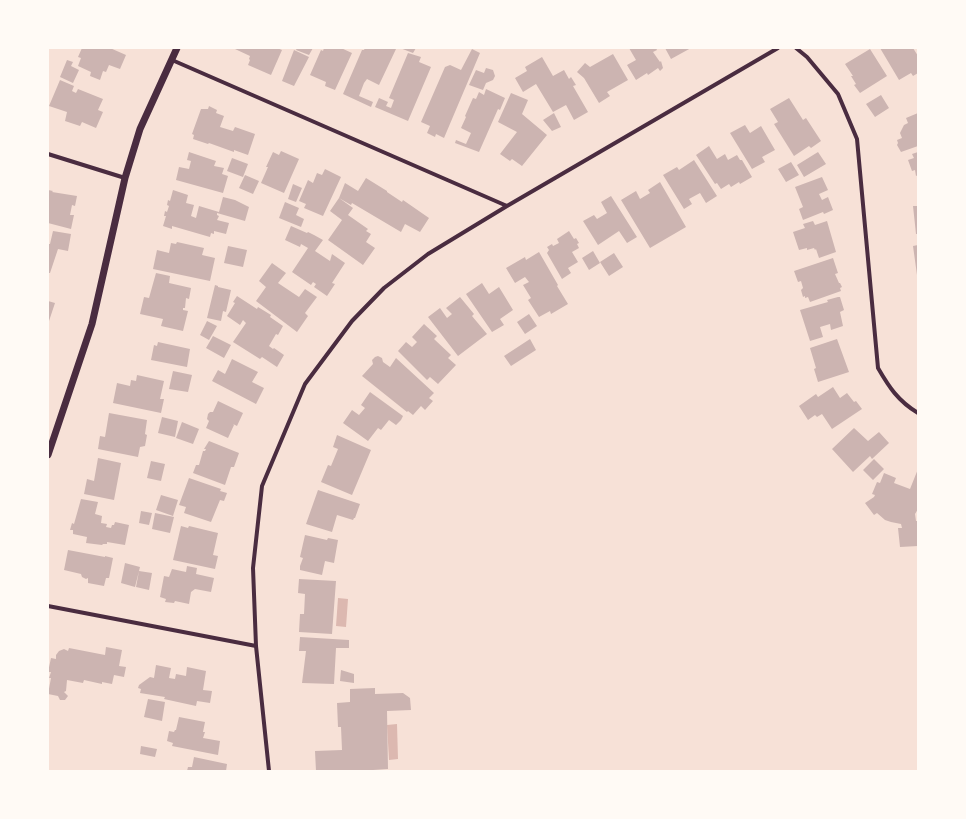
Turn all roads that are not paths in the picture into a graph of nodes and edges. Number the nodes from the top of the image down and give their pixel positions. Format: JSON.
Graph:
{"nodes":[{"id":1,"x":177,"y":48,"type":"edge"},
{"id":2,"x":778,"y":48,"type":"edge"},
{"id":3,"x":796,"y":48,"type":"edge"},
{"id":4,"x":172,"y":60,"type":"junction"},
{"id":5,"x":48,"y":154,"type":"edge"},
{"id":6,"x":126,"y":178,"type":"junction"},
{"id":7,"x":507,"y":206,"type":"junction"},
{"id":8,"x":918,"y":413,"type":"edge"},
{"id":9,"x":48,"y":455,"type":"edge"},
{"id":10,"x":48,"y":606,"type":"edge"},
{"id":11,"x":256,"y":646,"type":"junction"},
{"id":12,"x":269,"y":771,"type":"edge"}],
"edges":[{"from":1,"to":4,"type":"street"},
{"from":2,"to":7,"type":"street"},
{"from":3,"to":8,"type":"street"},
{"from":4,"to":6,"type":"street"},
{"from":4,"to":7,"type":"street"},
{"from":5,"to":6,"type":"street"},
{"from":6,"to":9,"type":"street"},
{"from":7,"to":11,"type":"street"},
{"from":10,"to":11,"type":"street"},
{"from":11,"to":12,"type":"street"}]}
